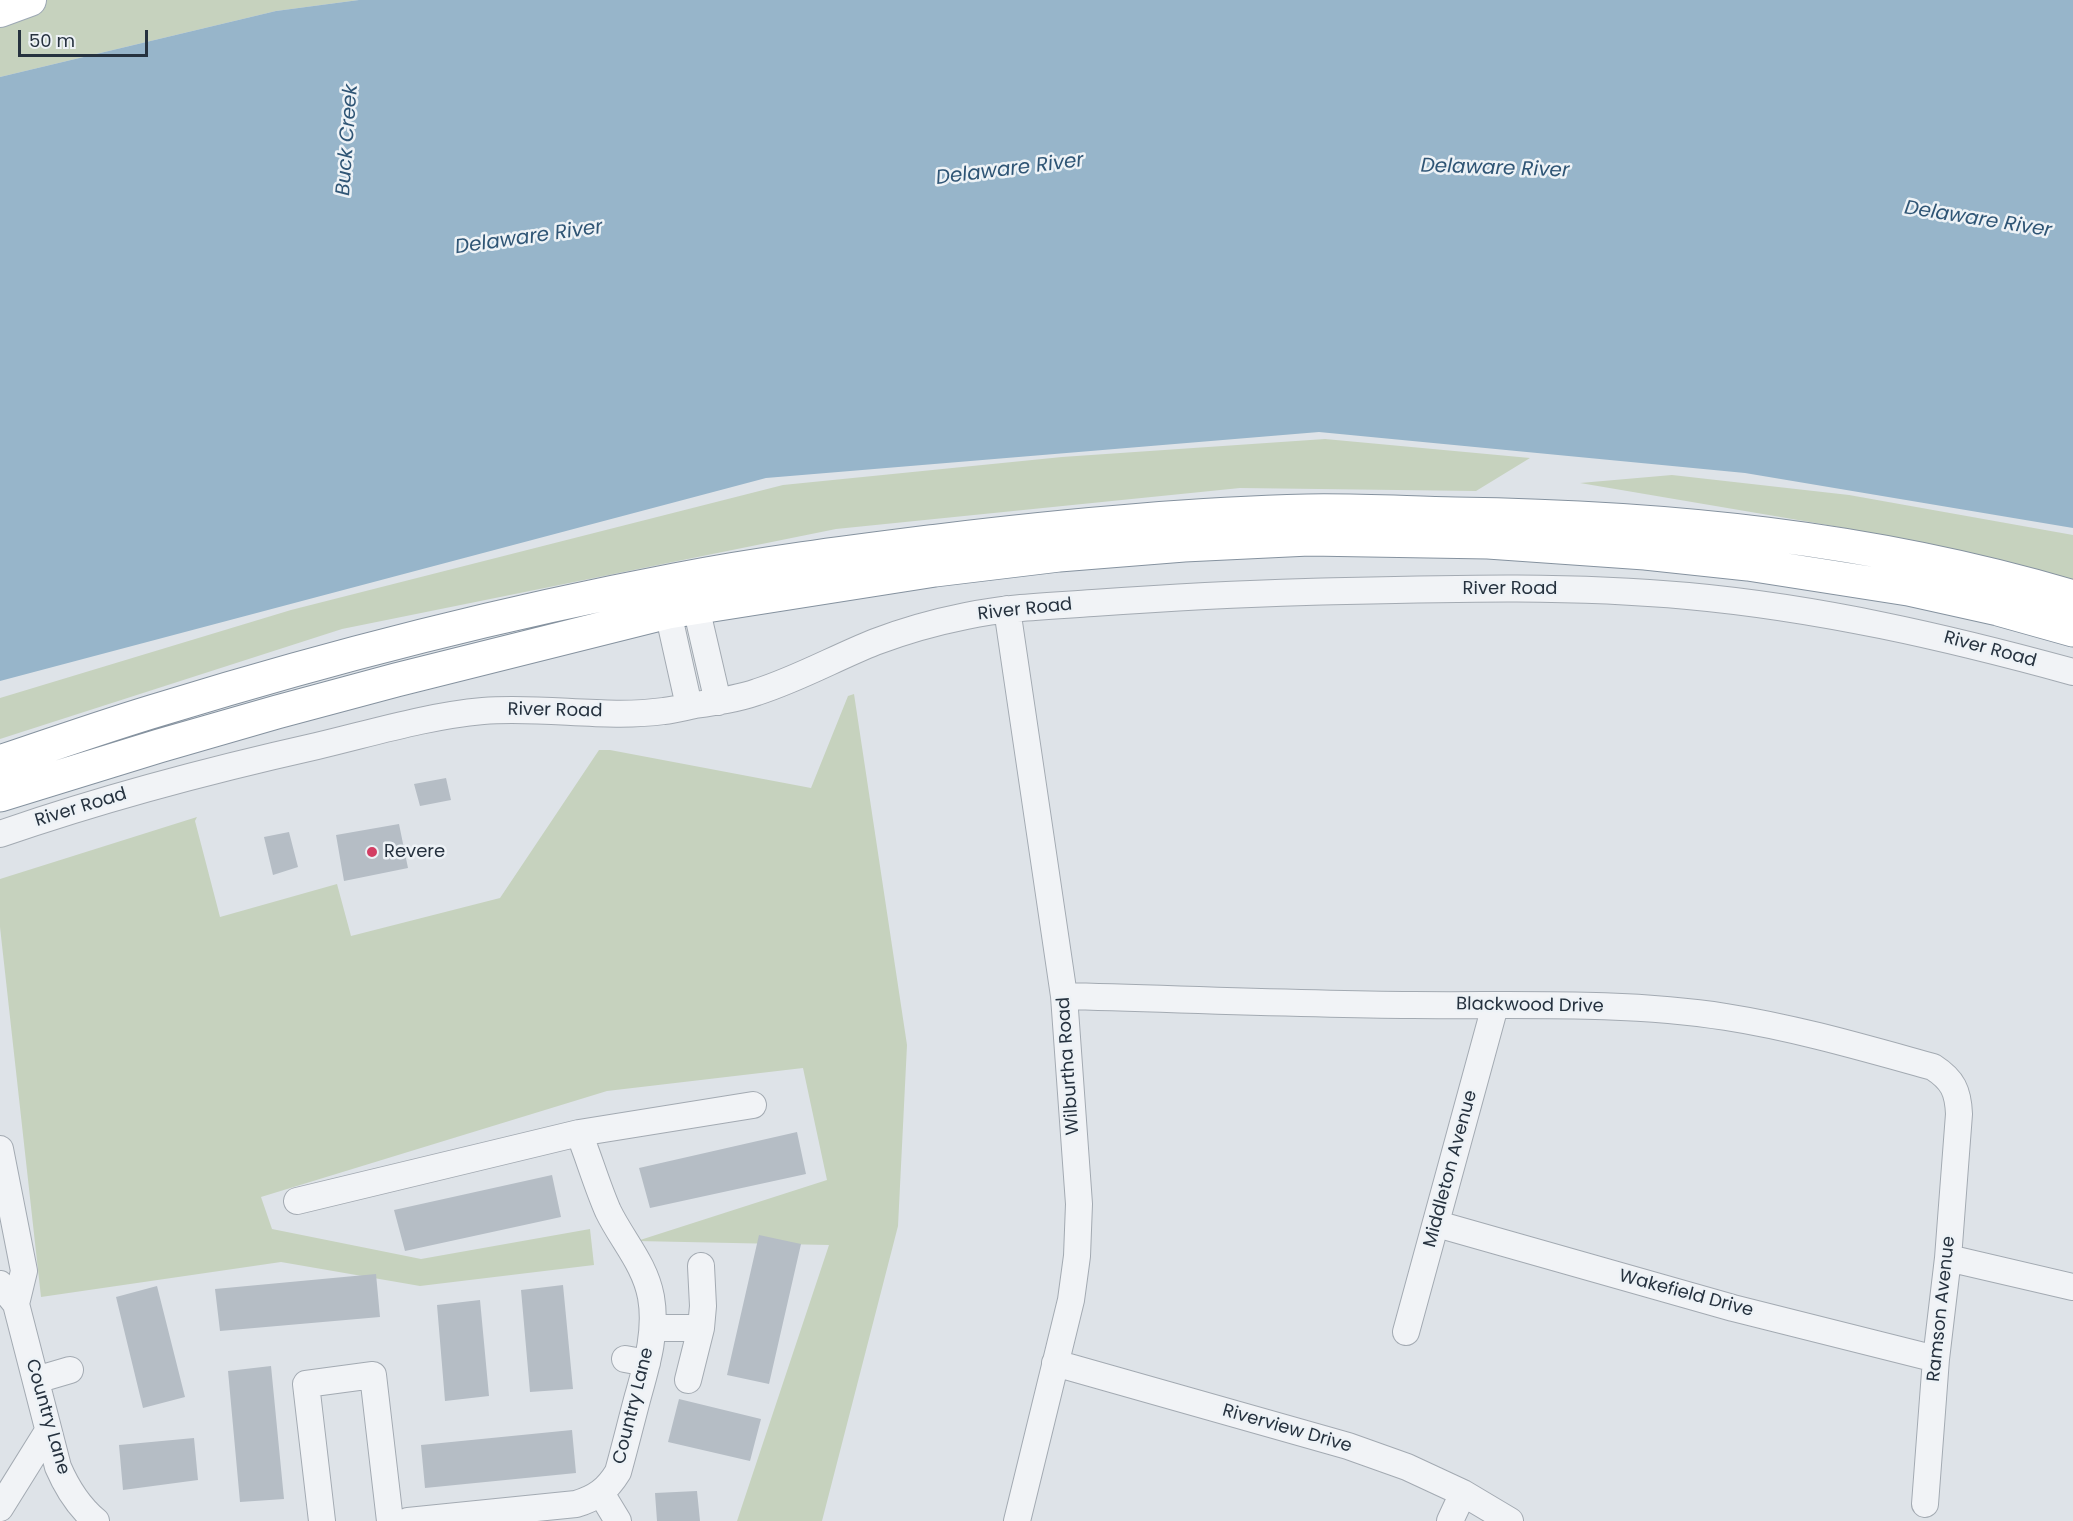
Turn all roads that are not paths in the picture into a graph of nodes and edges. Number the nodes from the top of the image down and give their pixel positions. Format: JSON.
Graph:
{"nodes":[{"id":1,"x":30,"y":0,"type":"edge"},
{"id":2,"x":0,"y":11,"type":"edge"},
{"id":3,"x":676,"y":580,"type":"junction"},
{"id":4,"x":2073,"y":597,"type":"edge"},
{"id":5,"x":1007,"y":609,"type":"junction"},
{"id":6,"x":682,"y":610,"type":"junction"},
{"id":7,"x":2073,"y":630,"type":"edge"},
{"id":8,"x":2073,"y":672,"type":"edge"},
{"id":9,"x":718,"y":702,"type":"junction"},
{"id":10,"x":689,"y":706,"type":"junction"},
{"id":11,"x":0,"y":762,"type":"edge"},
{"id":12,"x":0,"y":795,"type":"edge"},
{"id":13,"x":0,"y":834,"type":"edge"},
{"id":14,"x":1064,"y":996,"type":"junction"},
{"id":15,"x":1495,"y":1006,"type":"junction"},
{"id":16,"x":753,"y":1105,"type":"dead end"},
{"id":17,"x":1959,"y":1114,"type":"joint"},
{"id":18,"x":579,"y":1133,"type":"junction"},
{"id":19,"x":0,"y":1149,"type":"edge"},
{"id":20,"x":297,"y":1201,"type":"dead end"},
{"id":21,"x":1437,"y":1224,"type":"junction"},
{"id":22,"x":1948,"y":1258,"type":"junction"},
{"id":23,"x":701,"y":1266,"type":"dead end"},
{"id":24,"x":0,"y":1284,"type":"edge"},
{"id":25,"x":2073,"y":1287,"type":"edge"},
{"id":26,"x":8,"y":1307,"type":"edge"},
{"id":27,"x":653,"y":1328,"type":"junction"},
{"id":28,"x":701,"y":1328,"type":"junction"},
{"id":29,"x":1406,"y":1332,"type":"dead end"},
{"id":30,"x":1936,"y":1359,"type":"junction"},
{"id":31,"x":1054,"y":1363,"type":"junction"},
{"id":32,"x":70,"y":1370,"type":"dead end"},
{"id":33,"x":36,"y":1380,"type":"junction"},
{"id":34,"x":688,"y":1380,"type":"dead end"},
{"id":35,"x":48,"y":1431,"type":"junction"},
{"id":36,"x":601,"y":1493,"type":"junction"},
{"id":37,"x":1463,"y":1494,"type":"junction"},
{"id":38,"x":1925,"y":1504,"type":"dead end"},
{"id":39,"x":0,"y":1508,"type":"edge"},
{"id":40,"x":548,"y":1514,"type":"edge"},
{"id":41,"x":83,"y":1516,"type":"edge"},
{"id":42,"x":322,"y":1521,"type":"edge"},
{"id":43,"x":390,"y":1521,"type":"edge"},
{"id":44,"x":408,"y":1521,"type":"edge"},
{"id":45,"x":618,"y":1521,"type":"edge"},
{"id":46,"x":1017,"y":1521,"type":"edge"},
{"id":47,"x":1450,"y":1521,"type":"edge"},
{"id":48,"x":1510,"y":1521,"type":"edge"}],
"edges":[{"from":1,"to":2,"type":"main road"},
{"from":3,"to":4,"type":"highway"},
{"from":3,"to":6,"type":"street"},
{"from":3,"to":11,"type":"highway"},
{"from":5,"to":8,"type":"street","name":"River Road"},
{"from":5,"to":9,"type":"street","name":"River Road"},
{"from":5,"to":14,"type":"street","name":"Wilburtha Road"},
{"from":6,"to":7,"type":"highway","name":"River Road"},
{"from":6,"to":9,"type":"street"},
{"from":6,"to":10,"type":"street"},
{"from":6,"to":12,"type":"highway","name":"River Road"},
{"from":9,"to":10,"type":"street","name":"River Road"},
{"from":10,"to":13,"type":"street","name":"River Road"},
{"from":14,"to":15,"type":"street","name":"Blackwood Drive"},
{"from":14,"to":31,"type":"street","name":"Wilburtha Road"},
{"from":15,"to":17,"type":"street","name":"Blackwood Drive"},
{"from":15,"to":21,"type":"street","name":"Middleton Avenue"},
{"from":16,"to":18,"type":"street"},
{"from":17,"to":22,"type":"street","name":"Ramson Avenue"},
{"from":18,"to":20,"type":"street"},
{"from":18,"to":27,"type":"street","name":"Country Lane"},
{"from":19,"to":26,"type":"street","name":"Country Lane"},
{"from":21,"to":29,"type":"street","name":"Middleton Avenue"},
{"from":21,"to":30,"type":"street","name":"Wakefield Drive"},
{"from":22,"to":25,"type":"street"},
{"from":22,"to":30,"type":"street","name":"Ramson Avenue"},
{"from":23,"to":28,"type":"street"},
{"from":24,"to":26,"type":"street","name":"Country Lane"},
{"from":26,"to":33,"type":"street","name":"Country Lane"},
{"from":27,"to":28,"type":"street"},
{"from":27,"to":36,"type":"street","name":"Country Lane"},
{"from":28,"to":34,"type":"street"},
{"from":30,"to":38,"type":"street","name":"Ramson Avenue"},
{"from":31,"to":37,"type":"street","name":"Riverview Drive"},
{"from":31,"to":46,"type":"street","name":"Wilburtha Road"},
{"from":32,"to":33,"type":"street"},
{"from":33,"to":35,"type":"street","name":"Country Lane"},
{"from":35,"to":39,"type":"street"},
{"from":35,"to":41,"type":"street","name":"Country Lane"},
{"from":36,"to":40,"type":"street"},
{"from":36,"to":45,"type":"street"},
{"from":37,"to":47,"type":"street"},
{"from":37,"to":48,"type":"street","name":"Riverview Drive"},
{"from":40,"to":44,"type":"street"},
{"from":42,"to":43,"type":"street"}]}
